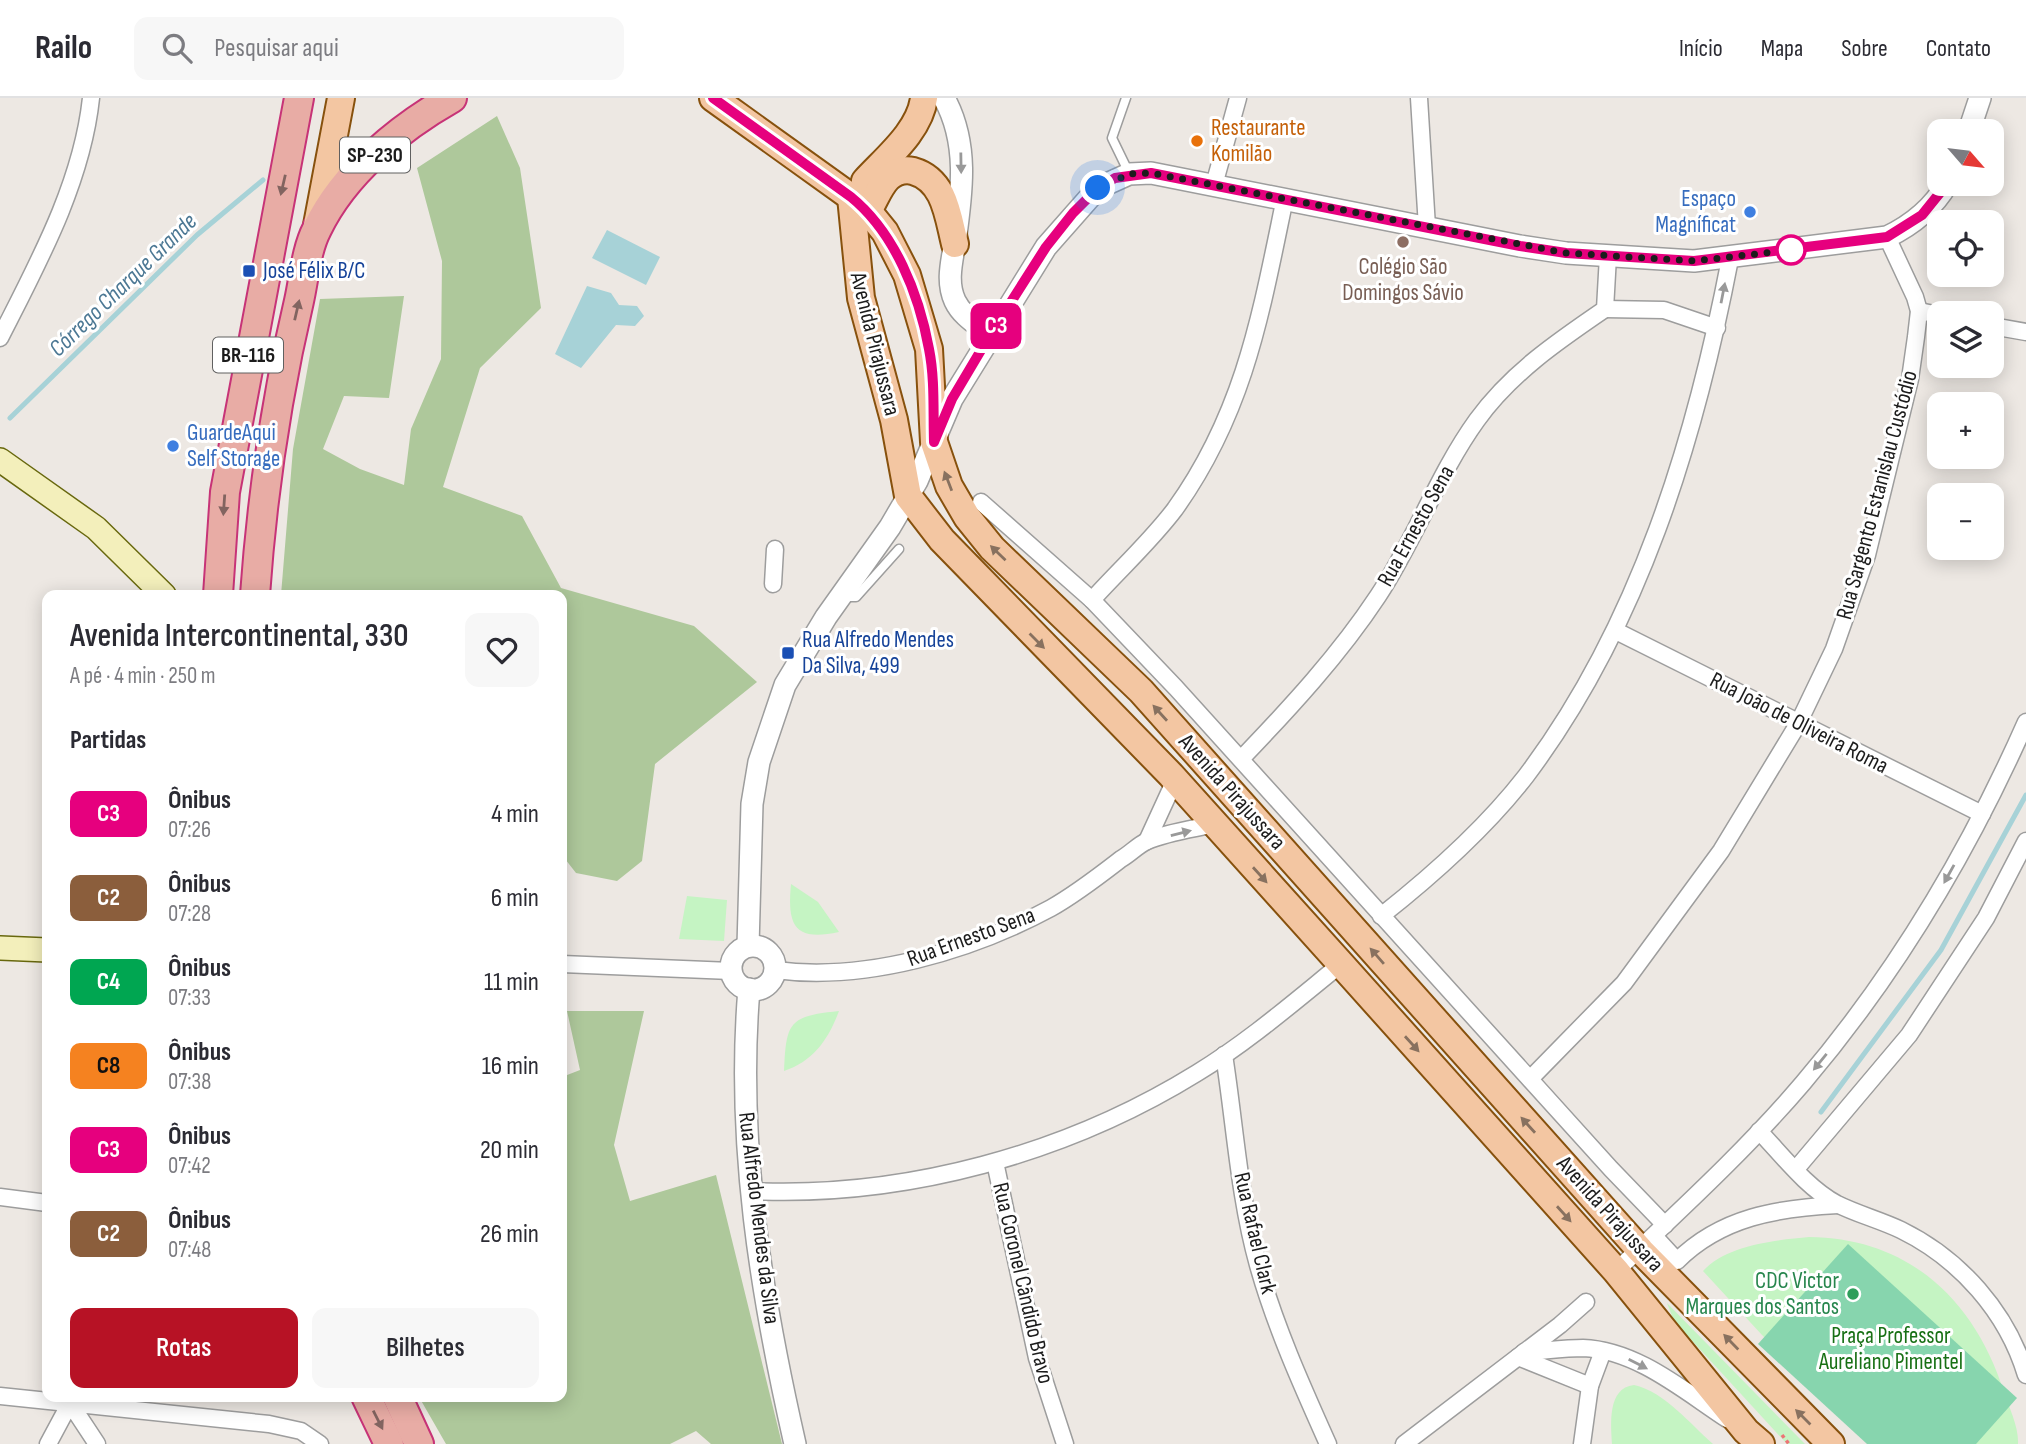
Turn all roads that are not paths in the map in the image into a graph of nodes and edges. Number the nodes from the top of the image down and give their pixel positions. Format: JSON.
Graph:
{"nodes":[{"id":1,"x":91,"y":98,"type":"edge"},
{"id":2,"x":299,"y":98,"type":"edge"},
{"id":3,"x":341,"y":98,"type":"edge"},
{"id":4,"x":452,"y":98,"type":"edge"},
{"id":5,"x":713,"y":98,"type":"edge"},
{"id":6,"x":924,"y":98,"type":"edge"},
{"id":7,"x":944,"y":98,"type":"edge"},
{"id":8,"x":1126,"y":98,"type":"edge"},
{"id":9,"x":1238,"y":98,"type":"edge"},
{"id":10,"x":1419,"y":98,"type":"edge"},
{"id":11,"x":1980,"y":98,"type":"edge"},
{"id":12,"x":1973,"y":119,"type":"edge"},
{"id":13,"x":1129,"y":174,"type":"junction"},
{"id":14,"x":1214,"y":185,"type":"junction"},
{"id":15,"x":1937,"y":196,"type":"edge"},
{"id":16,"x":1285,"y":198,"type":"junction"},
{"id":17,"x":860,"y":204,"type":"junction"},
{"id":18,"x":1427,"y":227,"type":"junction"},
{"id":19,"x":316,"y":230,"type":"junction"},
{"id":20,"x":1887,"y":237,"type":"junction"},
{"id":21,"x":955,"y":244,"type":"junction"},
{"id":22,"x":1608,"y":256,"type":"junction"},
{"id":23,"x":1730,"y":258,"type":"junction"},
{"id":24,"x":8,"y":305,"type":"edge"},
{"id":25,"x":1605,"y":309,"type":"junction"},
{"id":26,"x":1919,"y":311,"type":"junction"},
{"id":27,"x":1927,"y":313,"type":"edge"},
{"id":28,"x":1717,"y":328,"type":"junction"},
{"id":29,"x":2004,"y":328,"type":"edge"},
{"id":30,"x":2026,"y":332,"type":"edge"},
{"id":31,"x":990,"y":335,"type":"junction"},
{"id":32,"x":0,"y":338,"type":"edge"},
{"id":33,"x":934,"y":442,"type":"junction"},
{"id":34,"x":0,"y":460,"type":"edge"},
{"id":35,"x":908,"y":496,"type":"junction"},
{"id":36,"x":981,"y":502,"type":"dead end"},
{"id":37,"x":926,"y":518,"type":"junction"},
{"id":38,"x":890,"y":527,"type":"junction"},
{"id":39,"x":775,"y":549,"type":"dead end"},
{"id":40,"x":899,"y":549,"type":"dead end"},
{"id":41,"x":773,"y":584,"type":"dead end"},
{"id":42,"x":215,"y":587,"type":"edge"},
{"id":43,"x":159,"y":590,"type":"edge"},
{"id":44,"x":255,"y":590,"type":"edge"},
{"id":45,"x":841,"y":595,"type":"junction"},
{"id":46,"x":1092,"y":600,"type":"junction"},
{"id":47,"x":1616,"y":631,"type":"junction"},
{"id":48,"x":2026,"y":722,"type":"edge"},
{"id":49,"x":1798,"y":724,"type":"junction"},
{"id":50,"x":1241,"y":759,"type":"junction"},
{"id":51,"x":1175,"y":780,"type":"junction"},
{"id":52,"x":1982,"y":814,"type":"junction"},
{"id":53,"x":1215,"y":824,"type":"junction"},
{"id":54,"x":1147,"y":841,"type":"junction"},
{"id":55,"x":2026,"y":841,"type":"edge"},
{"id":56,"x":1381,"y":916,"type":"junction"},
{"id":57,"x":748,"y":946,"type":"junction"},
{"id":58,"x":0,"y":948,"type":"edge"},
{"id":59,"x":42,"y":950,"type":"edge"},
{"id":60,"x":567,"y":964,"type":"edge"},
{"id":61,"x":1341,"y":964,"type":"junction"},
{"id":62,"x":775,"y":970,"type":"junction"},
{"id":63,"x":732,"y":971,"type":"junction"},
{"id":64,"x":749,"y":989,"type":"junction"},
{"id":65,"x":1224,"y":1055,"type":"junction"},
{"id":66,"x":1530,"y":1079,"type":"junction"},
{"id":67,"x":1759,"y":1131,"type":"junction"},
{"id":68,"x":995,"y":1162,"type":"junction"},
{"id":69,"x":1796,"y":1169,"type":"junction"},
{"id":70,"x":751,"y":1191,"type":"junction"},
{"id":71,"x":0,"y":1198,"type":"edge"},
{"id":72,"x":42,"y":1202,"type":"edge"},
{"id":73,"x":1838,"y":1205,"type":"junction"},
{"id":74,"x":1653,"y":1237,"type":"junction"},
{"id":75,"x":1616,"y":1271,"type":"junction"},
{"id":76,"x":1586,"y":1302,"type":"dead end"},
{"id":77,"x":1603,"y":1351,"type":"junction"},
{"id":78,"x":1521,"y":1355,"type":"junction"},
{"id":79,"x":2023,"y":1356,"type":"edge"},
{"id":80,"x":2026,"y":1375,"type":"edge"},
{"id":81,"x":1590,"y":1387,"type":"junction"},
{"id":82,"x":0,"y":1396,"type":"edge"},
{"id":83,"x":42,"y":1400,"type":"edge"},
{"id":84,"x":59,"y":1402,"type":"edge"},
{"id":85,"x":369,"y":1402,"type":"edge"},
{"id":86,"x":400,"y":1402,"type":"edge"},
{"id":87,"x":69,"y":1403,"type":"junction"},
{"id":88,"x":1754,"y":1438,"type":"edge"},
{"id":89,"x":48,"y":1444,"type":"edge"},
{"id":90,"x":97,"y":1444,"type":"edge"},
{"id":91,"x":320,"y":1444,"type":"edge"},
{"id":92,"x":389,"y":1444,"type":"edge"},
{"id":93,"x":419,"y":1444,"type":"edge"},
{"id":94,"x":795,"y":1444,"type":"edge"},
{"id":95,"x":1065,"y":1444,"type":"edge"},
{"id":96,"x":1328,"y":1444,"type":"edge"},
{"id":97,"x":1404,"y":1444,"type":"edge"},
{"id":98,"x":1582,"y":1444,"type":"edge"},
{"id":99,"x":1831,"y":1444,"type":"edge"}],
"edges":[{"from":1,"to":24,"type":"street"},
{"from":2,"to":42,"type":"highway","number":"BR-116","one_way":true},
{"from":3,"to":19,"type":"main road"},
{"from":4,"to":19,"type":"highway","number":"SP-230"},
{"from":5,"to":17,"type":"main road"},
{"from":6,"to":17,"type":"main road"},
{"from":7,"to":21,"type":"street","one_way":true},
{"from":8,"to":13,"type":"lane"},
{"from":9,"to":14,"type":"street"},
{"from":10,"to":18,"type":"street"},
{"from":11,"to":12,"type":"street"},
{"from":13,"to":14,"type":"street"},
{"from":13,"to":31,"type":"street"},
{"from":14,"to":16,"type":"street"},
{"from":15,"to":20,"type":"street"},
{"from":16,"to":18,"type":"street"},
{"from":16,"to":46,"type":"street"},
{"from":17,"to":21,"type":"main road"},
{"from":17,"to":33,"type":"main road","name":"Avenida Pirajussara"},
{"from":17,"to":35,"type":"main road","name":"Avenida Pirajussara"},
{"from":18,"to":22,"type":"street"},
{"from":44,"to":19,"type":"highway","number":"BR-116","one_way":true},
{"from":20,"to":23,"type":"street"},
{"from":20,"to":26,"type":"street","name":"Rua Sargento Estanislau Custódio"},
{"from":21,"to":31,"type":"street"},
{"from":22,"to":23,"type":"street"},
{"from":22,"to":25,"type":"street"},
{"from":28,"to":23,"type":"street","one_way":true},
{"from":24,"to":32,"type":"street"},
{"from":25,"to":28,"type":"street"},
{"from":25,"to":50,"type":"street","name":"Rua Ernesto Sena"},
{"from":26,"to":27,"type":"street"},
{"from":26,"to":49,"type":"street","name":"Rua Sargento Estanislau Custódio"},
{"from":28,"to":47,"type":"street"},
{"from":29,"to":30,"type":"street"},
{"from":31,"to":33,"type":"street"},
{"from":33,"to":35,"type":"street"},
{"from":74,"to":33,"type":"main road","name":"Avenida Pirajussara","one_way":true},
{"from":34,"to":43,"type":"main road"},
{"from":35,"to":37,"type":"main road","name":"Avenida Pirajussara"},
{"from":35,"to":38,"type":"street"},
{"from":36,"to":46,"type":"street","name":"Avenida Pirajussara"},
{"from":37,"to":38,"type":"street"},
{"from":37,"to":51,"type":"main road","name":"Avenida Pirajussara","one_way":true},
{"from":38,"to":45,"type":"street"},
{"from":39,"to":41,"type":"street"},
{"from":40,"to":45,"type":"lane"},
{"from":45,"to":57,"type":"street"},
{"from":46,"to":50,"type":"street","name":"Avenida Pirajussara"},
{"from":47,"to":49,"type":"street","name":"Rua João de Oliveira Roma"},
{"from":47,"to":56,"type":"street"},
{"from":48,"to":52,"type":"street"},
{"from":49,"to":52,"type":"street","name":"Rua João de Oliveira Roma"},
{"from":49,"to":66,"type":"street","name":"Rua Sargento Estanislau Custódio"},
{"from":50,"to":56,"type":"street","name":"Avenida Pirajussara"},
{"from":51,"to":53,"type":"main road","name":"Avenida Pirajussara"},
{"from":51,"to":54,"type":"street"},
{"from":52,"to":67,"type":"street","one_way":true},
{"from":54,"to":53,"type":"street","name":"Rua Ernesto Sena","one_way":true},
{"from":53,"to":61,"type":"main road","name":"Avenida Pirajussara","one_way":true},
{"from":54,"to":62,"type":"street","name":"Rua Ernesto Sena"},
{"from":55,"to":69,"type":"street"},
{"from":56,"to":66,"type":"street","name":"Avenida Pirajussara"},
{"from":57,"to":62,"type":"street"},
{"from":57,"to":63,"type":"street"},
{"from":58,"to":59,"type":"main road"},
{"from":60,"to":63,"type":"street"},
{"from":61,"to":65,"type":"street"},
{"from":61,"to":75,"type":"main road","name":"Avenida Pirajussara","one_way":true},
{"from":62,"to":64,"type":"street"},
{"from":63,"to":64,"type":"street"},
{"from":64,"to":70,"type":"street","name":"Rua Alfredo Mendes da Silva"},
{"from":65,"to":68,"type":"street"},
{"from":65,"to":96,"type":"street","name":"Rua Rafael Clark"},
{"from":66,"to":74,"type":"street","name":"Avenida Pirajussara"},
{"from":67,"to":69,"type":"street"},
{"from":67,"to":74,"type":"street"},
{"from":68,"to":70,"type":"street"},
{"from":68,"to":95,"type":"street","name":"Rua Coronel Cândido Bravo"},
{"from":69,"to":73,"type":"street"},
{"from":70,"to":94,"type":"street","name":"Rua Alfredo Mendes da Silva"},
{"from":71,"to":72,"type":"street"},
{"from":73,"to":74,"type":"street"},
{"from":73,"to":79,"type":"street"},
{"from":74,"to":75,"type":"street"},
{"from":99,"to":74,"type":"main road","name":"Avenida Pirajussara","one_way":true},
{"from":75,"to":88,"type":"main road","name":"Avenida Pirajussara"},
{"from":76,"to":78,"type":"street"},
{"from":77,"to":78,"type":"street"},
{"from":77,"to":81,"type":"street"},
{"from":77,"to":88,"type":"street","one_way":true},
{"from":78,"to":81,"type":"street"},
{"from":78,"to":97,"type":"street"},
{"from":79,"to":80,"type":"street"},
{"from":81,"to":98,"type":"street"},
{"from":82,"to":83,"type":"street"},
{"from":84,"to":87,"type":"street"},
{"from":85,"to":92,"type":"highway","one_way":true},
{"from":86,"to":93,"type":"highway"},
{"from":87,"to":89,"type":"street"},
{"from":87,"to":90,"type":"street"},
{"from":87,"to":91,"type":"street"}]}
